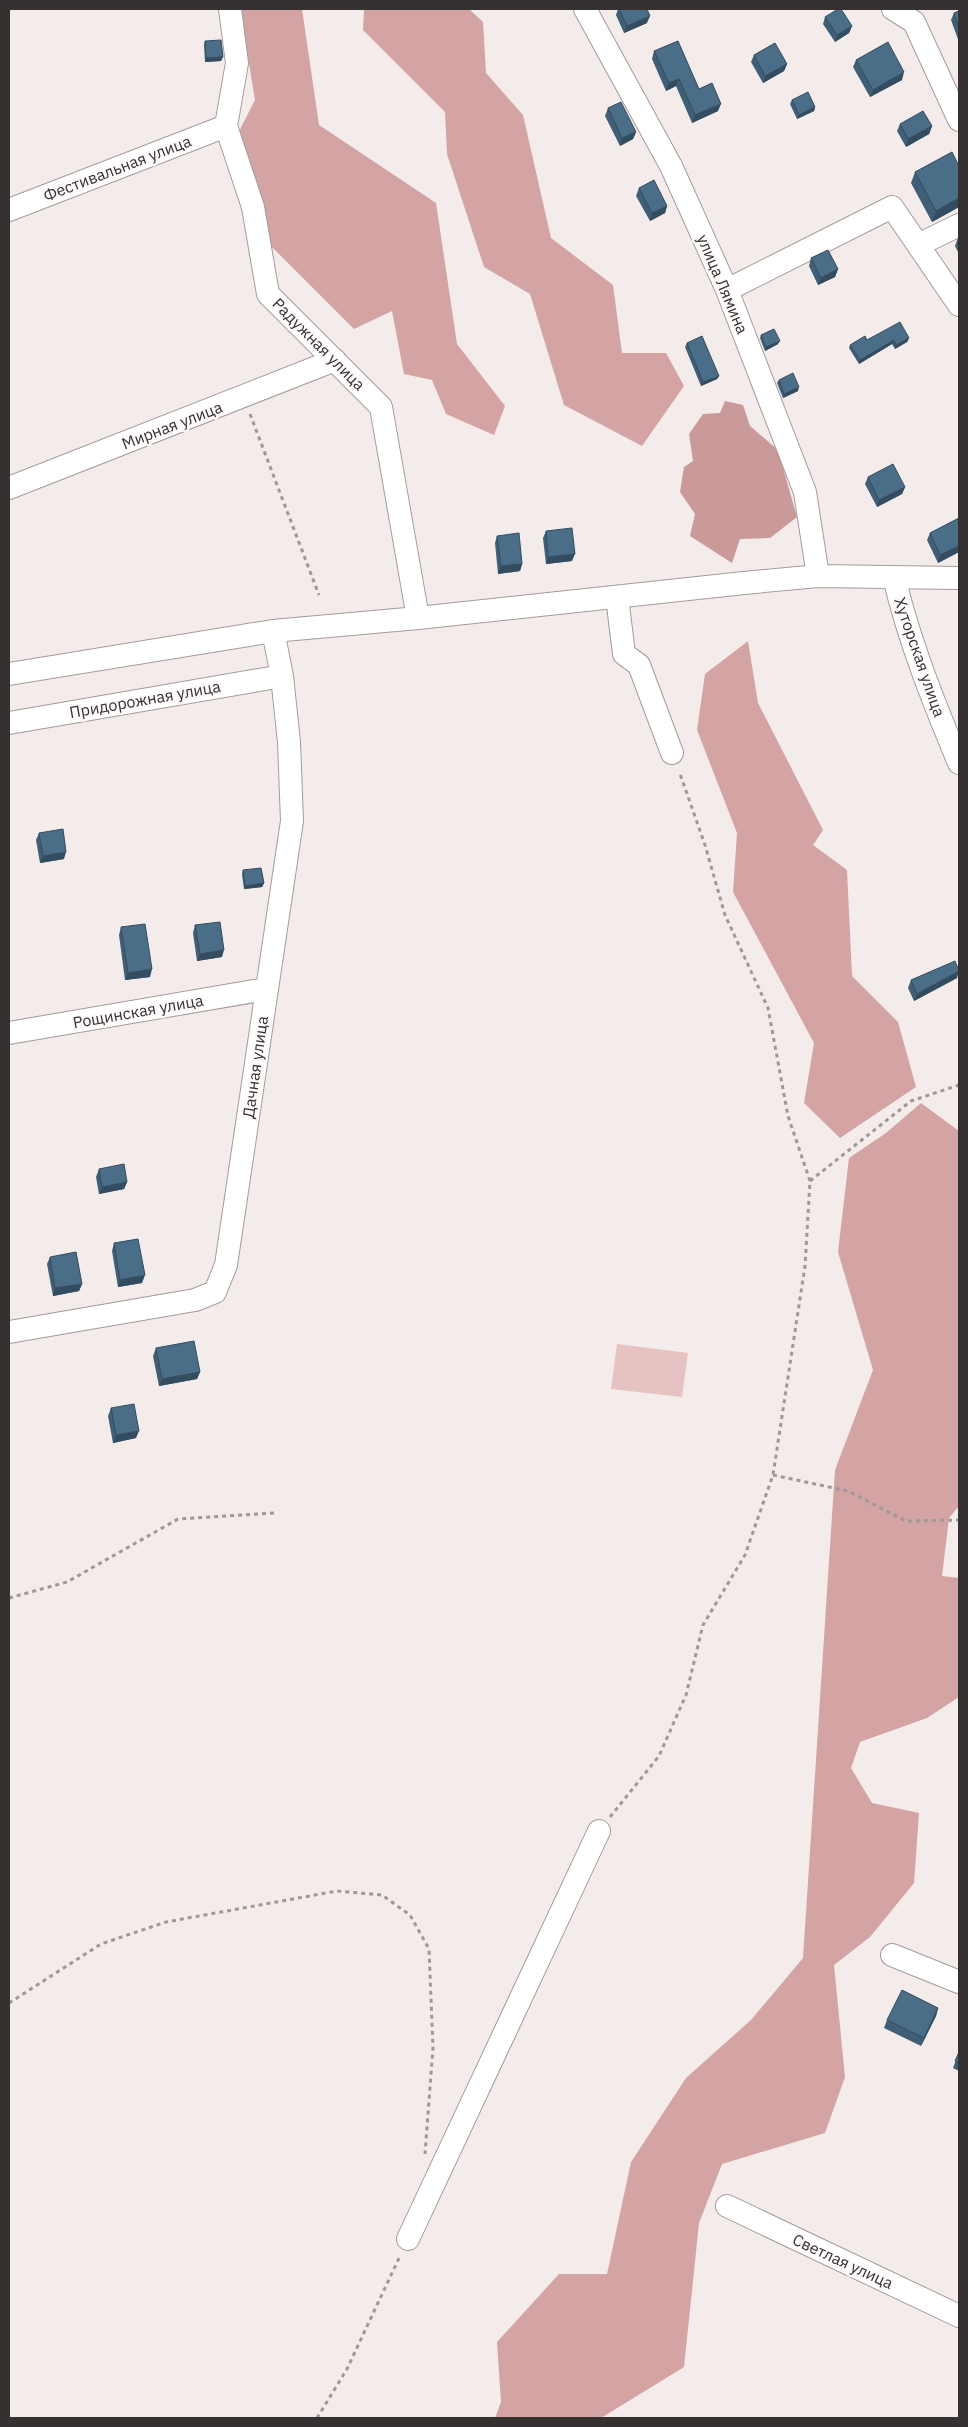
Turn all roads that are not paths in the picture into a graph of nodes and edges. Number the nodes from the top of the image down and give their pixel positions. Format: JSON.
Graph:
{"nodes":[{"id":1,"x":230,"y":9,"type":"edge"},
{"id":2,"x":585,"y":9,"type":"edge"},
{"id":3,"x":893,"y":9,"type":"edge"},
{"id":4,"x":915,"y":16,"type":"edge"},
{"id":5,"x":959,"y":120,"type":"edge"},
{"id":6,"x":226,"y":126,"type":"junction"},
{"id":7,"x":9,"y":210,"type":"edge"},
{"id":8,"x":959,"y":225,"type":"edge"},
{"id":9,"x":918,"y":245,"type":"junction"},
{"id":10,"x":727,"y":290,"type":"junction"},
{"id":11,"x":959,"y":305,"type":"edge"},
{"id":12,"x":335,"y":360,"type":"junction"},
{"id":13,"x":9,"y":488,"type":"edge"},
{"id":14,"x":818,"y":576,"type":"junction"},
{"id":15,"x":894,"y":577,"type":"junction"},
{"id":16,"x":959,"y":578,"type":"edge"},
{"id":17,"x":617,"y":597,"type":"junction"},
{"id":18,"x":418,"y":618,"type":"junction"},
{"id":19,"x":273,"y":631,"type":"junction"},
{"id":20,"x":9,"y":674,"type":"edge"},
{"id":21,"x":282,"y":676,"type":"junction"},
{"id":22,"x":9,"y":722,"type":"edge"},
{"id":23,"x":672,"y":754,"type":"road end"},
{"id":24,"x":959,"y":763,"type":"edge"},
{"id":25,"x":266,"y":990,"type":"junction"},
{"id":26,"x":9,"y":1033,"type":"edge"},
{"id":27,"x":9,"y":1332,"type":"edge"},
{"id":28,"x":599,"y":1831,"type":"road end"},
{"id":29,"x":892,"y":1955,"type":"dead end"},
{"id":30,"x":959,"y":1982,"type":"edge"},
{"id":31,"x":727,"y":2206,"type":"dead end"},
{"id":32,"x":408,"y":2239,"type":"road end"},
{"id":33,"x":959,"y":2316,"type":"edge"}],
"edges":[{"from":1,"to":6,"type":"street","name":"Радужная улица"},
{"from":2,"to":10,"type":"street","name":"улица Лямина"},
{"from":3,"to":4,"type":"street"},
{"from":4,"to":5,"type":"street"},
{"from":6,"to":7,"type":"street","name":"Фестивальная улица"},
{"from":6,"to":12,"type":"street","name":"Радужная улица"},
{"from":8,"to":9,"type":"street"},
{"from":9,"to":10,"type":"street"},
{"from":9,"to":11,"type":"street"},
{"from":10,"to":14,"type":"street","name":"улица Лямина"},
{"from":12,"to":13,"type":"street","name":"Мирная улица"},
{"from":12,"to":18,"type":"street","name":"Радужная улица"},
{"from":14,"to":15,"type":"street"},
{"from":14,"to":17,"type":"street"},
{"from":15,"to":16,"type":"street"},
{"from":15,"to":24,"type":"street","name":"Хуторская улица"},
{"from":17,"to":18,"type":"street"},
{"from":17,"to":23,"type":"street"},
{"from":18,"to":19,"type":"street"},
{"from":19,"to":20,"type":"street"},
{"from":19,"to":21,"type":"street","name":"Дачная улица"},
{"from":21,"to":22,"type":"street","name":"Придорожная улица"},
{"from":21,"to":25,"type":"street","name":"Дачная улица"},
{"from":25,"to":26,"type":"street","name":"Рощинская улица"},
{"from":25,"to":27,"type":"street","name":"Дачная улица"},
{"from":28,"to":32,"type":"street"},
{"from":29,"to":30,"type":"street"},
{"from":31,"to":33,"type":"street","name":"Светлая улица"}]}
